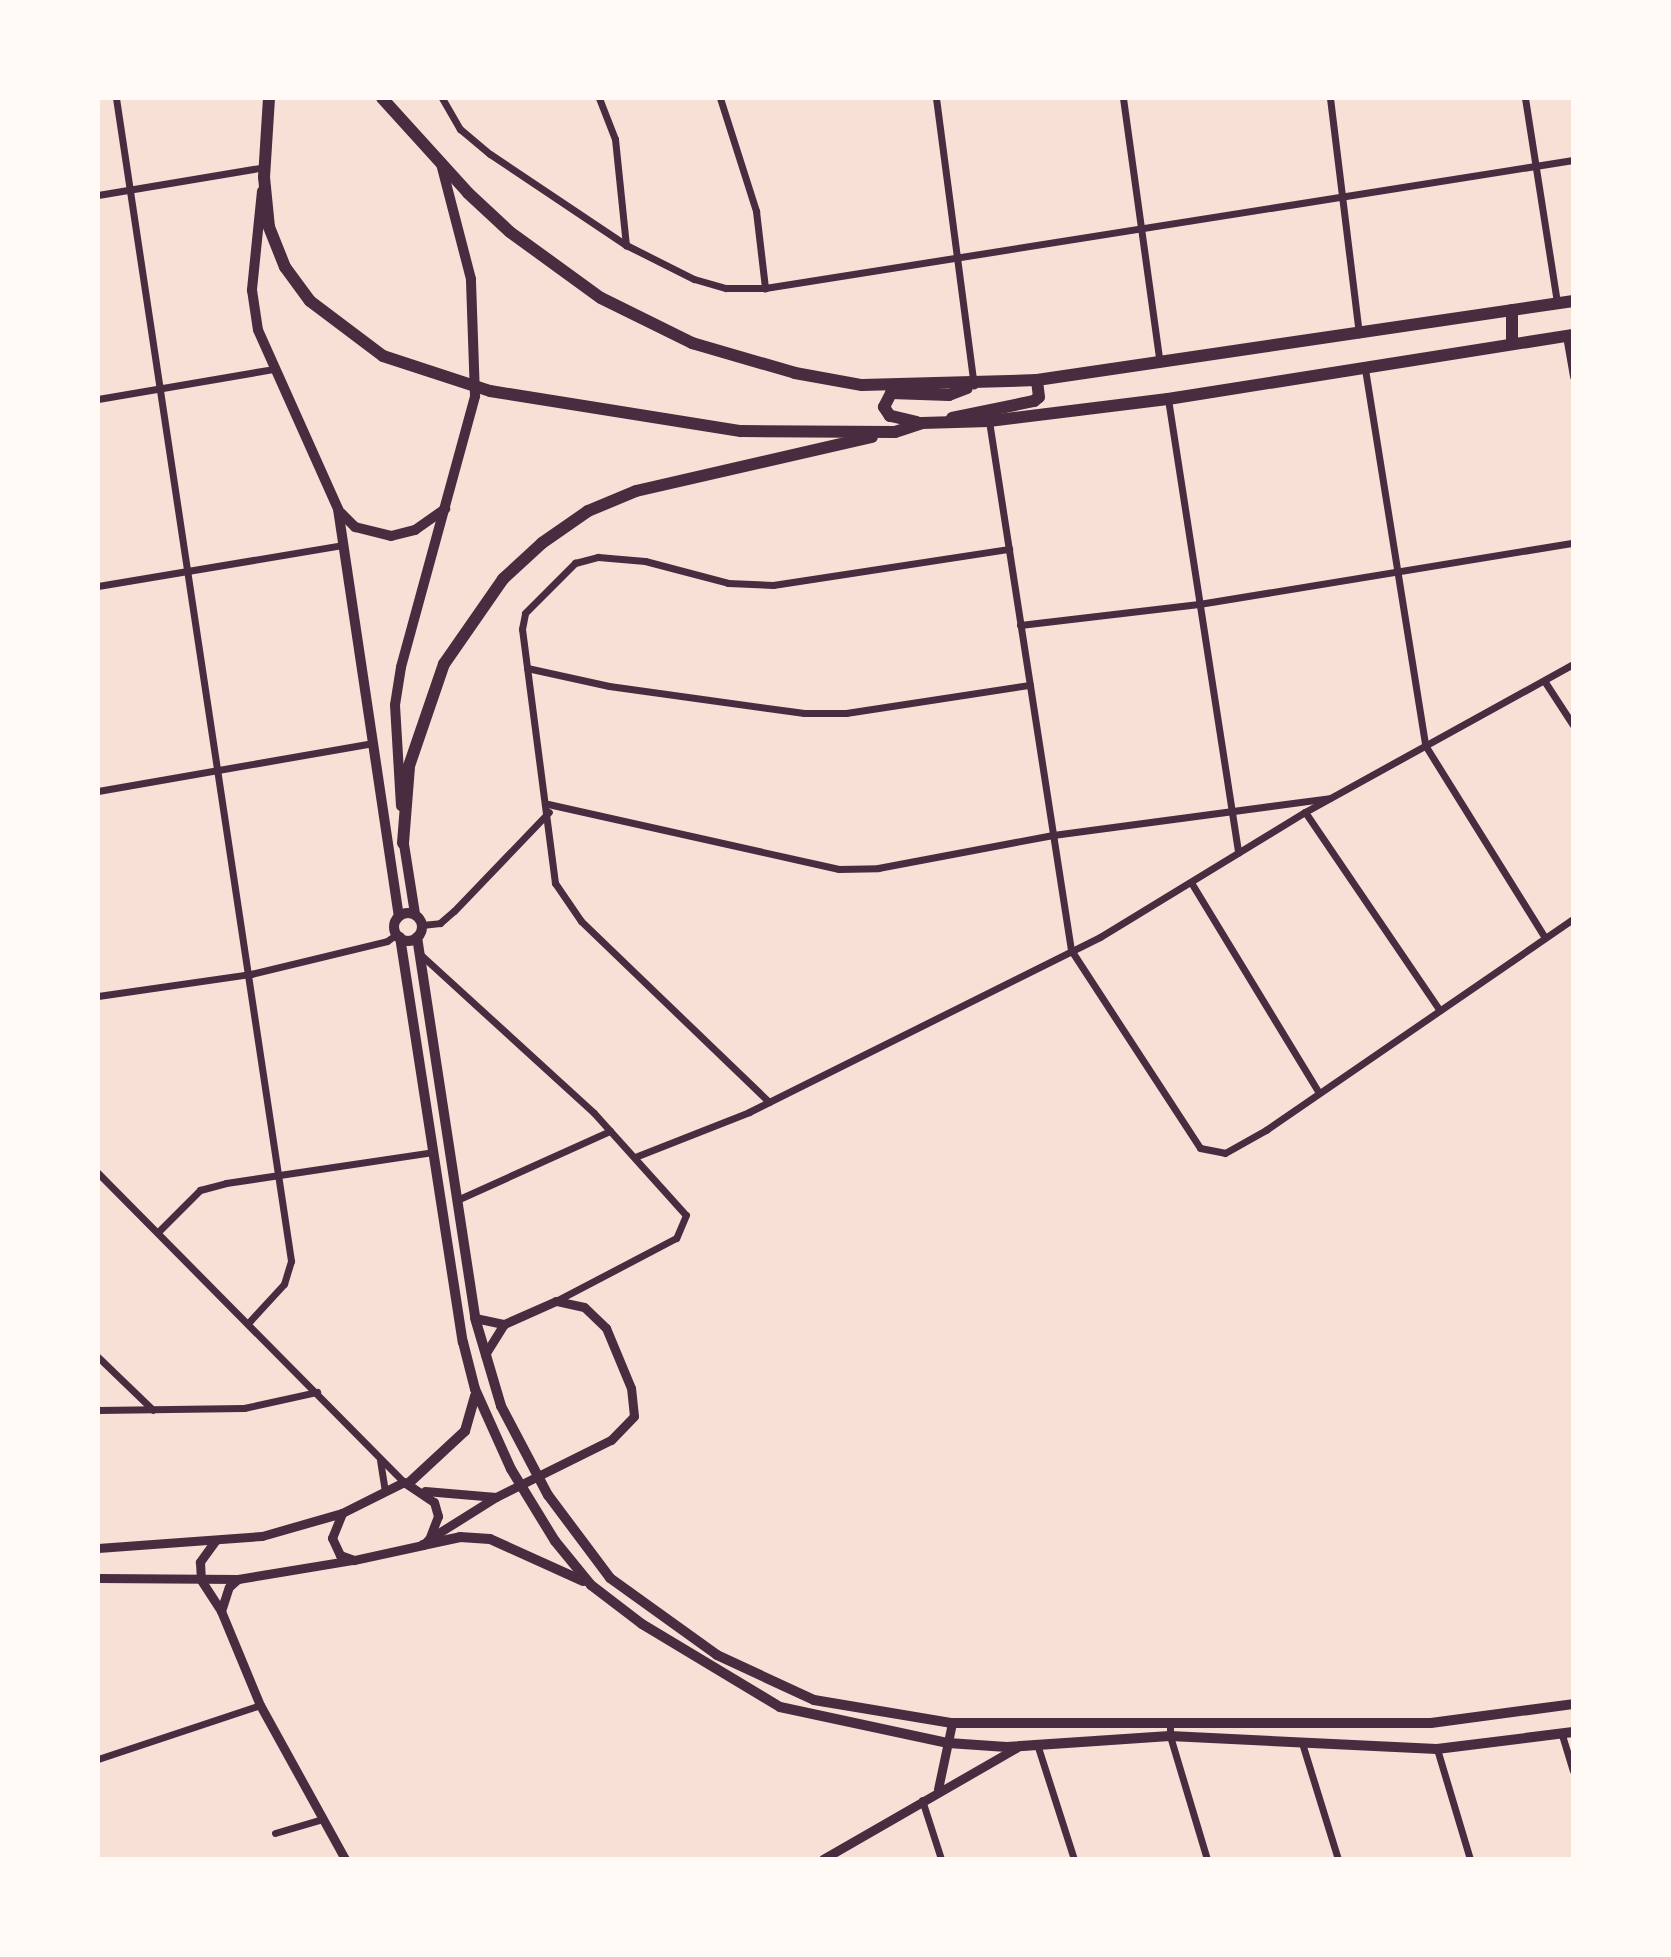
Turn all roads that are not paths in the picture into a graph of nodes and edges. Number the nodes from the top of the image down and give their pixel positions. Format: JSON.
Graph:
{"nodes":[{"id":1,"x":116,"y":98,"type":"edge"},
{"id":2,"x":269,"y":98,"type":"edge"},
{"id":3,"x":278,"y":98,"type":"edge"},
{"id":4,"x":382,"y":98,"type":"edge"},
{"id":5,"x":442,"y":98,"type":"edge"},
{"id":6,"x":599,"y":98,"type":"edge"},
{"id":7,"x":720,"y":98,"type":"edge"},
{"id":8,"x":936,"y":98,"type":"edge"},
{"id":9,"x":1123,"y":98,"type":"edge"},
{"id":10,"x":1330,"y":98,"type":"edge"},
{"id":11,"x":1525,"y":98,"type":"edge"},
{"id":12,"x":270,"y":113,"type":"junction"},
{"id":13,"x":1573,"y":160,"type":"edge"},
{"id":14,"x":441,"y":163,"type":"junction"},
{"id":15,"x":1535,"y":166,"type":"junction"},
{"id":16,"x":264,"y":172,"type":"junction"},
{"id":17,"x":131,"y":190,"type":"junction"},
{"id":18,"x":98,"y":195,"type":"edge"},
{"id":19,"x":1344,"y":196,"type":"junction"},
{"id":20,"x":1142,"y":228,"type":"junction"},
{"id":21,"x":626,"y":245,"type":"junction"},
{"id":22,"x":958,"y":258,"type":"junction"},
{"id":23,"x":765,"y":288,"type":"junction"},
{"id":24,"x":1573,"y":301,"type":"edge"},
{"id":25,"x":1557,"y":303,"type":"junction"},
{"id":26,"x":1512,"y":310,"type":"junction"},
{"id":27,"x":1571,"y":332,"type":"edge"},
{"id":28,"x":1359,"y":334,"type":"junction"},
{"id":29,"x":1512,"y":343,"type":"junction"},
{"id":30,"x":1160,"y":363,"type":"junction"},
{"id":31,"x":274,"y":369,"type":"junction"},
{"id":32,"x":1365,"y":369,"type":"junction"},
{"id":33,"x":1573,"y":376,"type":"edge"},
{"id":34,"x":1037,"y":380,"type":"junction"},
{"id":35,"x":974,"y":385,"type":"junction"},
{"id":36,"x":162,"y":389,"type":"junction"},
{"id":37,"x":98,"y":399,"type":"edge"},
{"id":38,"x":1168,"y":399,"type":"junction"},
{"id":39,"x":989,"y":421,"type":"junction"},
{"id":40,"x":942,"y":422,"type":"junction"},
{"id":41,"x":922,"y":423,"type":"junction"},
{"id":42,"x":895,"y":432,"type":"junction"},
{"id":43,"x":338,"y":509,"type":"junction"},
{"id":44,"x":445,"y":509,"type":"junction"},
{"id":45,"x":1573,"y":543,"type":"edge"},
{"id":46,"x":344,"y":545,"type":"junction"},
{"id":47,"x":1009,"y":549,"type":"junction"},
{"id":48,"x":190,"y":571,"type":"junction"},
{"id":49,"x":1400,"y":573,"type":"junction"},
{"id":50,"x":98,"y":586,"type":"edge"},
{"id":51,"x":1199,"y":604,"type":"junction"},
{"id":52,"x":1020,"y":625,"type":"junction"},
{"id":53,"x":1573,"y":664,"type":"edge"},
{"id":54,"x":527,"y":668,"type":"junction"},
{"id":55,"x":1545,"y":682,"type":"junction"},
{"id":56,"x":1030,"y":685,"type":"junction"},
{"id":57,"x":1573,"y":725,"type":"edge"},
{"id":58,"x":372,"y":743,"type":"junction"},
{"id":59,"x":1425,"y":745,"type":"junction"},
{"id":60,"x":220,"y":770,"type":"junction"},
{"id":61,"x":98,"y":791,"type":"edge"},
{"id":62,"x":1336,"y":798,"type":"junction"},
{"id":63,"x":548,"y":808,"type":"junction"},
{"id":64,"x":1229,"y":809,"type":"junction"},
{"id":65,"x":1305,"y":812,"type":"junction"},
{"id":66,"x":1053,"y":835,"type":"junction"},
{"id":67,"x":403,"y":843,"type":"junction"},
{"id":68,"x":1238,"y":853,"type":"junction"},
{"id":69,"x":1192,"y":884,"type":"junction"},
{"id":70,"x":415,"y":914,"type":"junction"},
{"id":71,"x":399,"y":916,"type":"junction"},
{"id":72,"x":1573,"y":919,"type":"edge"},
{"id":73,"x":422,"y":925,"type":"junction"},
{"id":74,"x":398,"y":936,"type":"junction"},
{"id":75,"x":417,"y":937,"type":"junction"},
{"id":76,"x":1545,"y":938,"type":"junction"},
{"id":77,"x":1071,"y":950,"type":"junction"},
{"id":78,"x":421,"y":955,"type":"junction"},
{"id":79,"x":251,"y":974,"type":"junction"},
{"id":80,"x":98,"y":996,"type":"edge"},
{"id":81,"x":1439,"y":1009,"type":"junction"},
{"id":82,"x":1318,"y":1091,"type":"junction"},
{"id":83,"x":769,"y":1102,"type":"junction"},
{"id":84,"x":610,"y":1131,"type":"junction"},
{"id":85,"x":433,"y":1152,"type":"junction"},
{"id":86,"x":635,"y":1157,"type":"junction"},
{"id":87,"x":98,"y":1173,"type":"edge"},
{"id":88,"x":279,"y":1175,"type":"junction"},
{"id":89,"x":457,"y":1200,"type":"junction"},
{"id":90,"x":159,"y":1231,"type":"junction"},
{"id":91,"x":556,"y":1301,"type":"junction"},
{"id":92,"x":475,"y":1318,"type":"junction"},
{"id":93,"x":250,"y":1321,"type":"junction"},
{"id":94,"x":504,"y":1324,"type":"junction"},
{"id":95,"x":98,"y":1357,"type":"edge"},
{"id":96,"x":484,"y":1357,"type":"junction"},
{"id":97,"x":475,"y":1389,"type":"junction"},
{"id":98,"x":317,"y":1392,"type":"junction"},
{"id":99,"x":98,"y":1410,"type":"edge"},
{"id":100,"x":153,"y":1410,"type":"junction"},
{"id":101,"x":378,"y":1454,"type":"junction"},
{"id":102,"x":407,"y":1482,"type":"junction"},
{"id":103,"x":385,"y":1490,"type":"junction"},
{"id":104,"x":425,"y":1491,"type":"junction"},
{"id":105,"x":496,"y":1497,"type":"junction"},
{"id":106,"x":342,"y":1513,"type":"junction"},
{"id":107,"x":215,"y":1541,"type":"junction"},
{"id":108,"x":426,"y":1542,"type":"junction"},
{"id":109,"x":99,"y":1548,"type":"edge"},
{"id":110,"x":354,"y":1560,"type":"junction"},
{"id":111,"x":98,"y":1578,"type":"edge"},
{"id":112,"x":238,"y":1579,"type":"junction"},
{"id":113,"x":201,"y":1580,"type":"junction"},
{"id":114,"x":591,"y":1585,"type":"junction"},
{"id":115,"x":221,"y":1611,"type":"junction"},
{"id":116,"x":1573,"y":1704,"type":"edge"},
{"id":117,"x":260,"y":1705,"type":"junction"},
{"id":118,"x":1170,"y":1721,"type":"junction"},
{"id":119,"x":952,"y":1723,"type":"junction"},
{"id":120,"x":1567,"y":1733,"type":"edge"},
{"id":121,"x":1170,"y":1736,"type":"junction"},
{"id":122,"x":948,"y":1743,"type":"junction"},
{"id":123,"x":1302,"y":1743,"type":"junction"},
{"id":124,"x":1037,"y":1744,"type":"junction"},
{"id":125,"x":1019,"y":1746,"type":"junction"},
{"id":126,"x":1437,"y":1749,"type":"junction"},
{"id":127,"x":98,"y":1759,"type":"edge"},
{"id":128,"x":1573,"y":1770,"type":"edge"},
{"id":129,"x":938,"y":1789,"type":"junction"},
{"id":130,"x":922,"y":1799,"type":"junction"},
{"id":131,"x":323,"y":1819,"type":"junction"},
{"id":132,"x":275,"y":1833,"type":"dead end"},
{"id":133,"x":345,"y":1859,"type":"edge"},
{"id":134,"x":823,"y":1859,"type":"edge"},
{"id":135,"x":941,"y":1859,"type":"edge"},
{"id":136,"x":1074,"y":1859,"type":"edge"},
{"id":137,"x":1207,"y":1859,"type":"edge"},
{"id":138,"x":1338,"y":1859,"type":"edge"},
{"id":139,"x":1470,"y":1859,"type":"edge"}],
"edges":[{"from":1,"to":17,"type":"street"},
{"from":2,"to":12,"type":"main road"},
{"from":3,"to":12,"type":"main road"},
{"from":4,"to":14,"type":"main road"},
{"from":5,"to":21,"type":"street"},
{"from":6,"to":21,"type":"street"},
{"from":7,"to":23,"type":"street"},
{"from":8,"to":22,"type":"street"},
{"from":9,"to":20,"type":"street"},
{"from":10,"to":19,"type":"street"},
{"from":11,"to":15,"type":"street"},
{"from":12,"to":16,"type":"main road"},
{"from":13,"to":15,"type":"street"},
{"from":14,"to":35,"type":"main road"},
{"from":14,"to":44,"type":"main road"},
{"from":15,"to":19,"type":"street"},
{"from":15,"to":25,"type":"street"},
{"from":16,"to":17,"type":"street"},
{"from":16,"to":31,"type":"main road"},
{"from":16,"to":42,"type":"main road"},
{"from":17,"to":18,"type":"street"},
{"from":17,"to":36,"type":"street"},
{"from":19,"to":20,"type":"street"},
{"from":19,"to":28,"type":"street"},
{"from":20,"to":22,"type":"street"},
{"from":20,"to":30,"type":"street"},
{"from":21,"to":23,"type":"street"},
{"from":22,"to":23,"type":"street"},
{"from":22,"to":35,"type":"street"},
{"from":24,"to":25,"type":"main road"},
{"from":25,"to":26,"type":"main road"},
{"from":26,"to":28,"type":"main road"},
{"from":26,"to":29,"type":"main road"},
{"from":27,"to":29,"type":"main road"},
{"from":27,"to":33,"type":"street"},
{"from":28,"to":30,"type":"main road"},
{"from":29,"to":32,"type":"main road"},
{"from":30,"to":34,"type":"main road"},
{"from":31,"to":36,"type":"street"},
{"from":31,"to":43,"type":"main road"},
{"from":32,"to":38,"type":"main road"},
{"from":32,"to":49,"type":"street"},
{"from":34,"to":35,"type":"main road"},
{"from":34,"to":40,"type":"main road"},
{"from":35,"to":41,"type":"main road"},
{"from":36,"to":37,"type":"street"},
{"from":36,"to":48,"type":"street"},
{"from":38,"to":39,"type":"main road"},
{"from":38,"to":51,"type":"street"},
{"from":39,"to":40,"type":"main road"},
{"from":39,"to":47,"type":"street"},
{"from":40,"to":41,"type":"main road"},
{"from":41,"to":42,"type":"main road"},
{"from":42,"to":67,"type":"main road"},
{"from":43,"to":44,"type":"main road"},
{"from":43,"to":46,"type":"main road"},
{"from":44,"to":67,"type":"main road"},
{"from":45,"to":49,"type":"street"},
{"from":46,"to":48,"type":"street"},
{"from":46,"to":58,"type":"main road"},
{"from":47,"to":52,"type":"street"},
{"from":47,"to":54,"type":"street"},
{"from":48,"to":50,"type":"street"},
{"from":48,"to":60,"type":"street"},
{"from":49,"to":51,"type":"street"},
{"from":49,"to":59,"type":"street"},
{"from":51,"to":52,"type":"street"},
{"from":51,"to":64,"type":"street"},
{"from":52,"to":56,"type":"street"},
{"from":53,"to":55,"type":"street"},
{"from":54,"to":56,"type":"street"},
{"from":54,"to":63,"type":"street"},
{"from":55,"to":57,"type":"street"},
{"from":55,"to":59,"type":"street"},
{"from":56,"to":66,"type":"street"},
{"from":58,"to":60,"type":"street"},
{"from":58,"to":71,"type":"main road"},
{"from":59,"to":62,"type":"street"},
{"from":59,"to":76,"type":"street"},
{"from":60,"to":61,"type":"street"},
{"from":60,"to":79,"type":"street"},
{"from":62,"to":64,"type":"street"},
{"from":62,"to":65,"type":"street"},
{"from":63,"to":66,"type":"street"},
{"from":63,"to":73,"type":"street"},
{"from":63,"to":83,"type":"street"},
{"from":64,"to":66,"type":"street"},
{"from":64,"to":68,"type":"street"},
{"from":65,"to":68,"type":"street"},
{"from":65,"to":81,"type":"street"},
{"from":66,"to":77,"type":"street"},
{"from":67,"to":70,"type":"main road"},
{"from":68,"to":69,"type":"street"},
{"from":69,"to":77,"type":"street"},
{"from":69,"to":82,"type":"street"},
{"from":70,"to":71,"type":"main road"},
{"from":70,"to":73,"type":"main road"},
{"from":71,"to":74,"type":"main road"},
{"from":72,"to":76,"type":"street"},
{"from":73,"to":75,"type":"main road"},
{"from":74,"to":75,"type":"main road"},
{"from":74,"to":79,"type":"street"},
{"from":74,"to":85,"type":"main road"},
{"from":75,"to":78,"type":"main road"},
{"from":76,"to":81,"type":"street"},
{"from":77,"to":82,"type":"street"},
{"from":77,"to":83,"type":"street"},
{"from":78,"to":84,"type":"street"},
{"from":78,"to":89,"type":"main road"},
{"from":79,"to":80,"type":"street"},
{"from":79,"to":88,"type":"street"},
{"from":81,"to":82,"type":"street"},
{"from":83,"to":86,"type":"street"},
{"from":84,"to":86,"type":"street"},
{"from":84,"to":89,"type":"street"},
{"from":85,"to":88,"type":"street"},
{"from":85,"to":97,"type":"main road"},
{"from":86,"to":91,"type":"street"},
{"from":87,"to":90,"type":"street"},
{"from":88,"to":90,"type":"street"},
{"from":88,"to":93,"type":"street"},
{"from":89,"to":92,"type":"main road"},
{"from":90,"to":93,"type":"street"},
{"from":91,"to":94,"type":"street"},
{"from":91,"to":105,"type":"street"},
{"from":92,"to":94,"type":"street"},
{"from":92,"to":96,"type":"main road"},
{"from":93,"to":98,"type":"street"},
{"from":94,"to":96,"type":"street"},
{"from":95,"to":100,"type":"street"},
{"from":96,"to":119,"type":"main road"},
{"from":97,"to":102,"type":"main road"},
{"from":97,"to":114,"type":"main road"},
{"from":98,"to":100,"type":"street"},
{"from":98,"to":101,"type":"street"},
{"from":99,"to":100,"type":"street"},
{"from":101,"to":102,"type":"street"},
{"from":101,"to":103,"type":"street"},
{"from":102,"to":103,"type":"street"},
{"from":102,"to":104,"type":"street"},
{"from":103,"to":106,"type":"street"},
{"from":104,"to":105,"type":"street"},
{"from":104,"to":108,"type":"street"},
{"from":105,"to":108,"type":"street"},
{"from":106,"to":107,"type":"street"},
{"from":106,"to":110,"type":"street"},
{"from":107,"to":109,"type":"street"},
{"from":107,"to":113,"type":"street"},
{"from":108,"to":110,"type":"street"},
{"from":108,"to":114,"type":"main road"},
{"from":110,"to":112,"type":"street"},
{"from":111,"to":113,"type":"street"},
{"from":112,"to":113,"type":"street"},
{"from":112,"to":115,"type":"street"},
{"from":113,"to":115,"type":"street"},
{"from":114,"to":122,"type":"main road"},
{"from":115,"to":117,"type":"street"},
{"from":116,"to":118,"type":"main road"},
{"from":117,"to":127,"type":"street"},
{"from":117,"to":131,"type":"street"},
{"from":118,"to":119,"type":"main road"},
{"from":118,"to":121,"type":"street"},
{"from":119,"to":122,"type":"street"},
{"from":120,"to":126,"type":"main road"},
{"from":120,"to":128,"type":"street"},
{"from":121,"to":123,"type":"main road"},
{"from":121,"to":124,"type":"main road"},
{"from":121,"to":137,"type":"street"},
{"from":122,"to":125,"type":"main road"},
{"from":122,"to":129,"type":"street"},
{"from":123,"to":126,"type":"main road"},
{"from":123,"to":138,"type":"street"},
{"from":124,"to":125,"type":"main road"},
{"from":124,"to":136,"type":"street"},
{"from":125,"to":129,"type":"street"},
{"from":126,"to":139,"type":"street"},
{"from":129,"to":130,"type":"street"},
{"from":130,"to":134,"type":"street"},
{"from":130,"to":135,"type":"street"},
{"from":131,"to":132,"type":"street"},
{"from":131,"to":133,"type":"street"}]}
